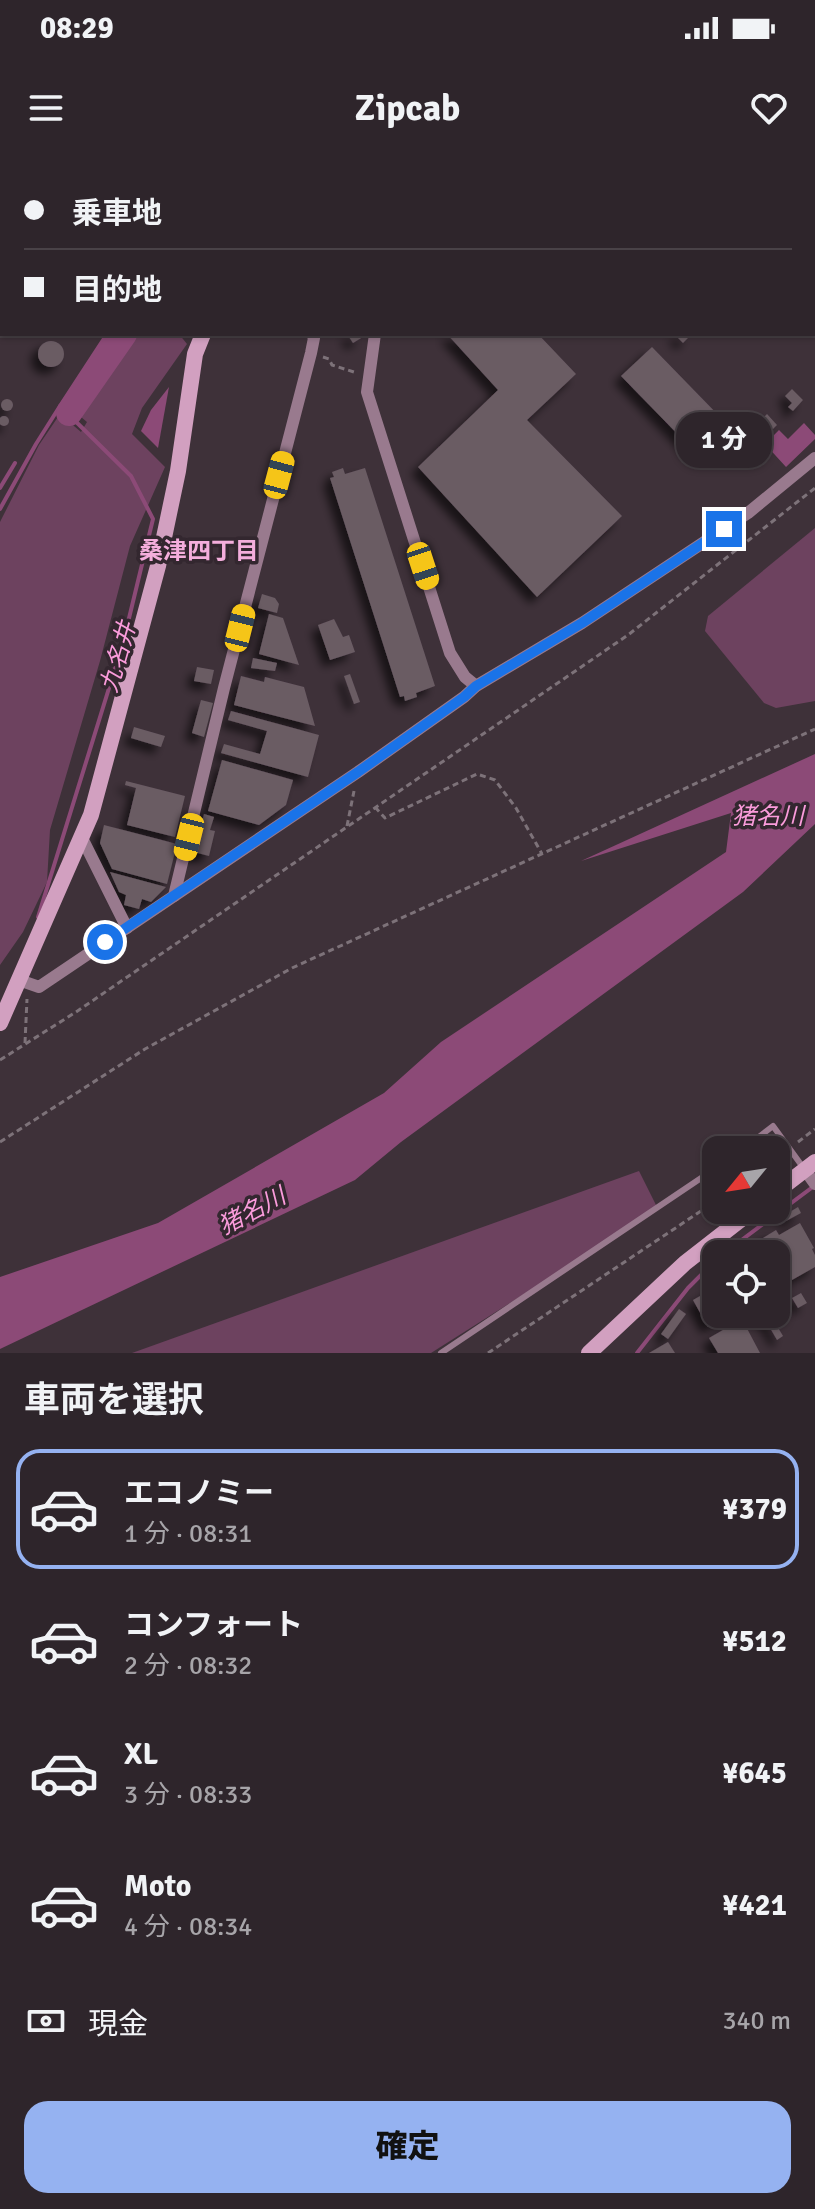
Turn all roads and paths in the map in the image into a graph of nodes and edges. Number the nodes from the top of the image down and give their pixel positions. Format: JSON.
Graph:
{"nodes":[{"id":1,"x":202,"y":336,"type":"edge"},
{"id":2,"x":313,"y":336,"type":"edge"},
{"id":3,"x":375,"y":336,"type":"edge"},
{"id":4,"x":311,"y":353,"type":"junction"},
{"id":5,"x":369,"y":376,"type":"junction"},
{"id":6,"x":815,"y":458,"type":"edge"},
{"id":7,"x":815,"y":488,"type":"edge"},
{"id":8,"x":476,"y":686,"type":"junction"},
{"id":9,"x":815,"y":729,"type":"edge"},
{"id":10,"x":358,"y":772,"type":"junction"},
{"id":11,"x":375,"y":807,"type":"junction"},
{"id":12,"x":347,"y":826,"type":"junction"},
{"id":13,"x":81,"y":836,"type":"junction"},
{"id":14,"x":542,"y":854,"type":"junction"},
{"id":15,"x":174,"y":896,"type":"junction"},
{"id":16,"x":127,"y":928,"type":"junction"},
{"id":17,"x":23,"y":982,"type":"junction"},
{"id":18,"x":0,"y":1023,"type":"edge"},
{"id":19,"x":25,"y":1043,"type":"junction"},
{"id":20,"x":0,"y":1060,"type":"edge"},
{"id":21,"x":760,"y":1136,"type":"edge"},
{"id":22,"x":782,"y":1136,"type":"edge"},
{"id":23,"x":0,"y":1142,"type":"edge"},
{"id":24,"x":790,"y":1144,"type":"edge"},
{"id":25,"x":810,"y":1166,"type":"edge"},
{"id":26,"x":702,"y":1177,"type":"edge"},
{"id":27,"x":790,"y":1181,"type":"edge"},
{"id":28,"x":815,"y":1184,"type":"edge"},
{"id":29,"x":702,"y":1210,"type":"edge"},
{"id":30,"x":735,"y":1224,"type":"edge"},
{"id":31,"x":441,"y":1353,"type":"edge"},
{"id":32,"x":488,"y":1353,"type":"edge"},
{"id":33,"x":589,"y":1353,"type":"edge"}],
"edges":[{"from":1,"to":13,"type":"street"},
{"from":2,"to":4,"type":"street"},
{"from":3,"to":5,"type":"street"},
{"from":4,"to":5,"type":"path"},
{"from":4,"to":15,"type":"street"},
{"from":5,"to":8,"type":"street"},
{"from":6,"to":8,"type":"street"},
{"from":7,"to":11,"type":"path"},
{"from":8,"to":10,"type":"street"},
{"from":9,"to":14,"type":"path"},
{"from":10,"to":12,"type":"path"},
{"from":10,"to":15,"type":"street"},
{"from":11,"to":12,"type":"path"},
{"from":11,"to":14,"type":"path"},
{"from":12,"to":19,"type":"path"},
{"from":13,"to":16,"type":"street"},
{"from":13,"to":17,"type":"street"},
{"from":14,"to":23,"type":"path"},
{"from":15,"to":16,"type":"street"},
{"from":16,"to":17,"type":"street"},
{"from":17,"to":18,"type":"street"},
{"from":17,"to":19,"type":"path"},
{"from":19,"to":20,"type":"path"},
{"from":21,"to":22,"type":"lane"},
{"from":24,"to":25,"type":"lane"},
{"from":25,"to":27,"type":"street"},
{"from":25,"to":28,"type":"street"},
{"from":26,"to":31,"type":"lane"},
{"from":29,"to":32,"type":"path"},
{"from":30,"to":33,"type":"street"}]}
